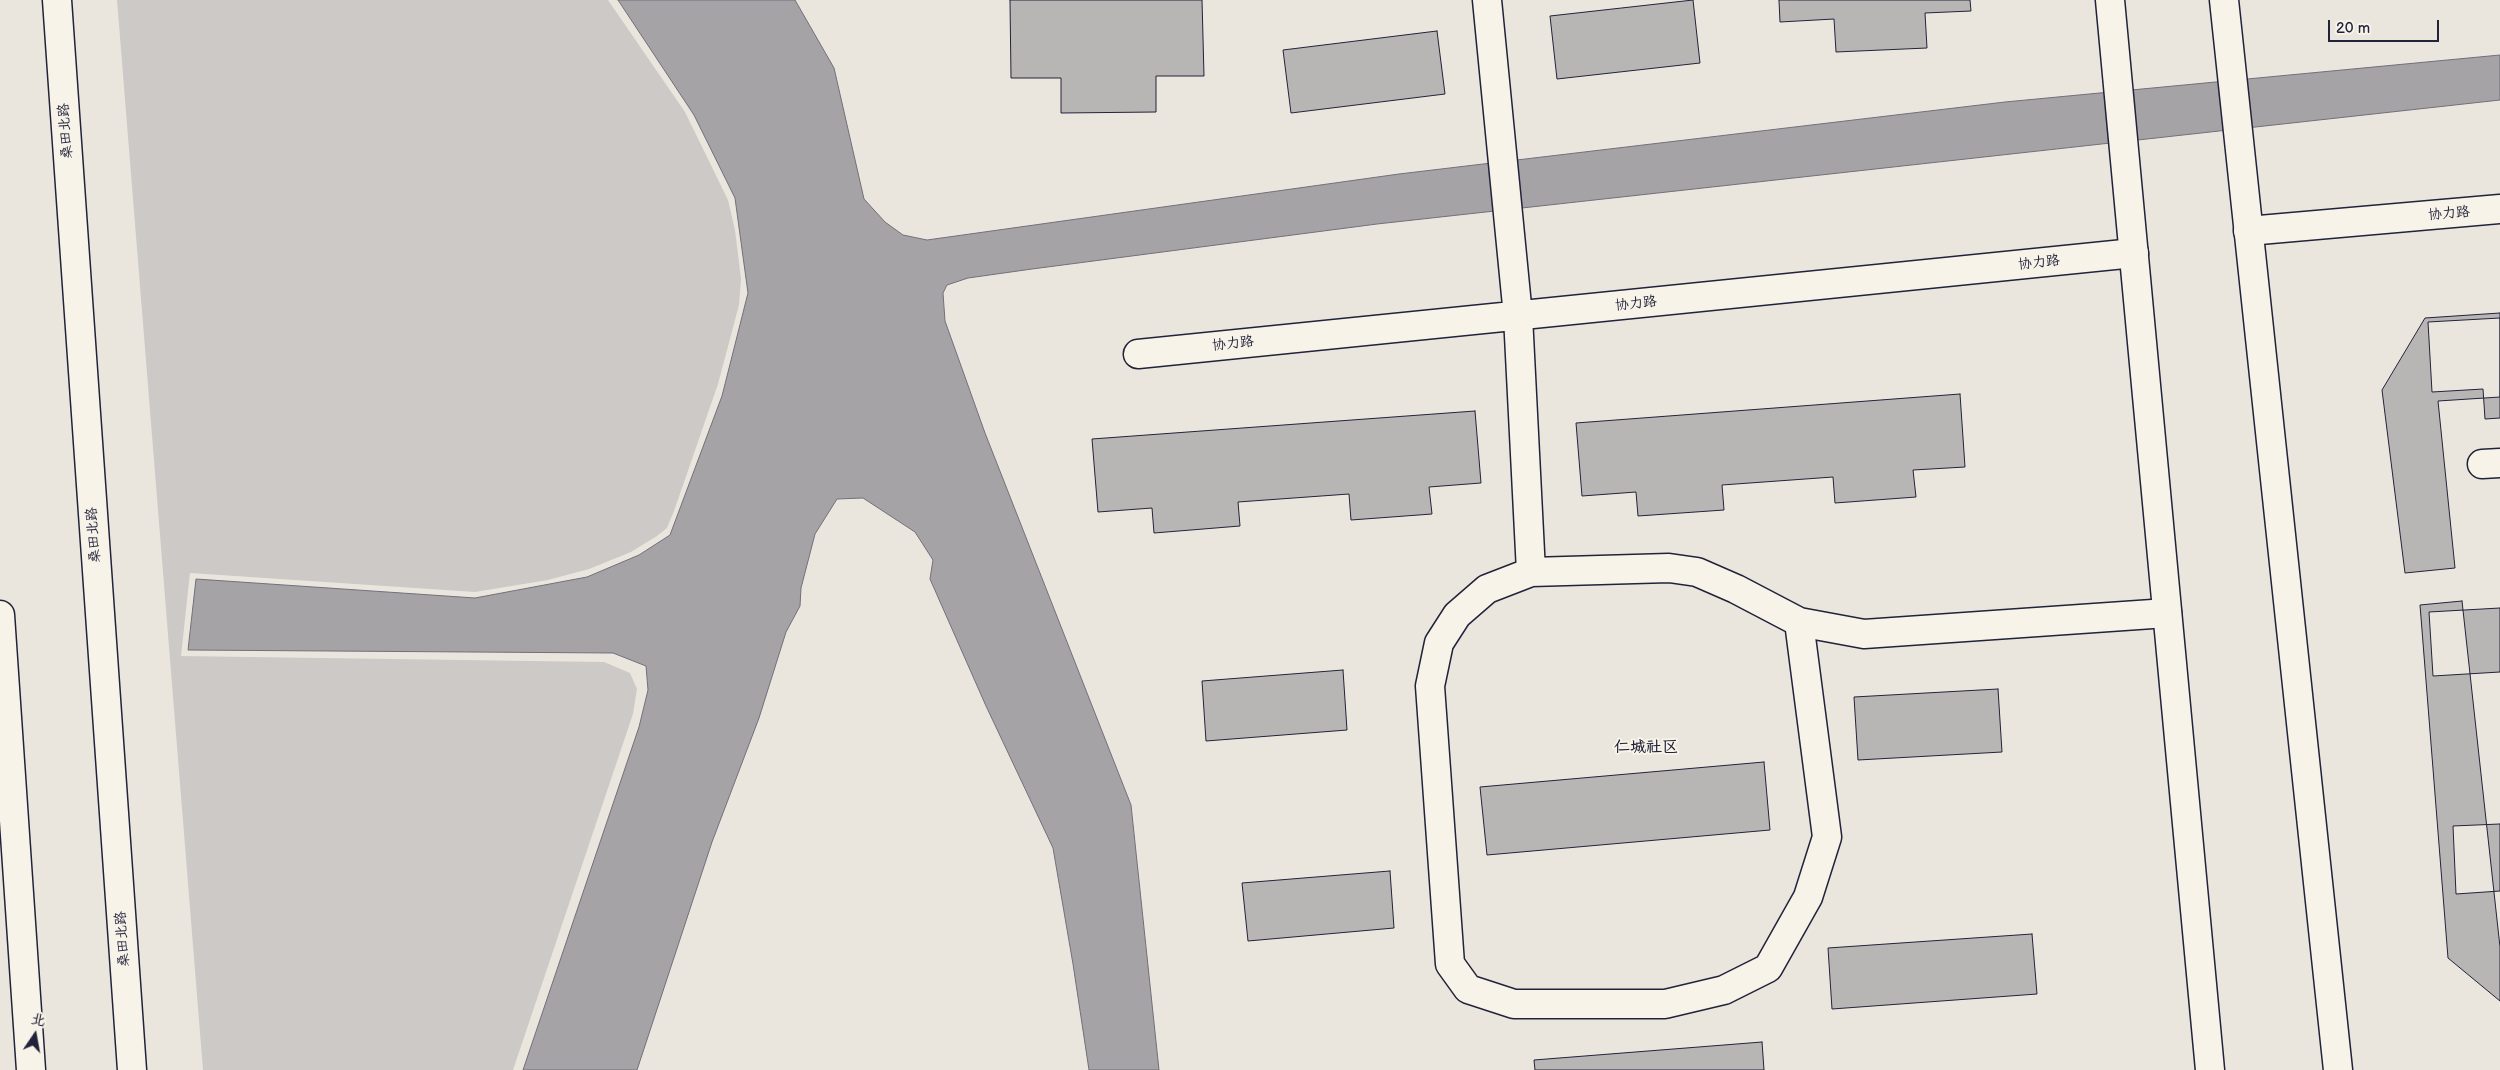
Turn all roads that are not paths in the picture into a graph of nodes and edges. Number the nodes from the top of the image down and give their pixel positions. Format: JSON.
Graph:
{"nodes":[{"id":1,"x":56,"y":0,"type":"edge"},
{"id":2,"x":1487,"y":0,"type":"edge"},
{"id":3,"x":2224,"y":0,"type":"edge"},
{"id":4,"x":2111,"y":6,"type":"edge"},
{"id":5,"x":2500,"y":209,"type":"edge"},
{"id":6,"x":2248,"y":230,"type":"junction"},
{"id":7,"x":2134,"y":253,"type":"junction"},
{"id":8,"x":1518,"y":316,"type":"junction"},
{"id":9,"x":1138,"y":354,"type":"dead end"},
{"id":10,"x":1531,"y":572,"type":"junction"},
{"id":11,"x":2168,"y":613,"type":"junction"},
{"id":12,"x":0,"y":615,"type":"edge"},
{"id":13,"x":1799,"y":622,"type":"junction"},
{"id":14,"x":31,"y":1070,"type":"edge"},
{"id":15,"x":132,"y":1070,"type":"edge"},
{"id":16,"x":2210,"y":1070,"type":"edge"},
{"id":17,"x":2338,"y":1070,"type":"edge"}],
"edges":[{"from":1,"to":15,"type":"main road","name":"桑田北路"},
{"from":2,"to":8,"type":"main road"},
{"from":3,"to":6,"type":"main road"},
{"from":4,"to":7,"type":"main road"},
{"from":5,"to":6,"type":"main road","name":"协力路"},
{"from":6,"to":17,"type":"main road"},
{"from":7,"to":8,"type":"main road","name":"协力路"},
{"from":7,"to":11,"type":"main road"},
{"from":8,"to":9,"type":"main road","name":"协力路"},
{"from":8,"to":10,"type":"main road"},
{"from":10,"to":13,"type":"main road"},
{"from":10,"to":13,"type":"main road"},
{"from":11,"to":13,"type":"main road"},
{"from":11,"to":16,"type":"main road"},
{"from":12,"to":14,"type":"main road"}]}
